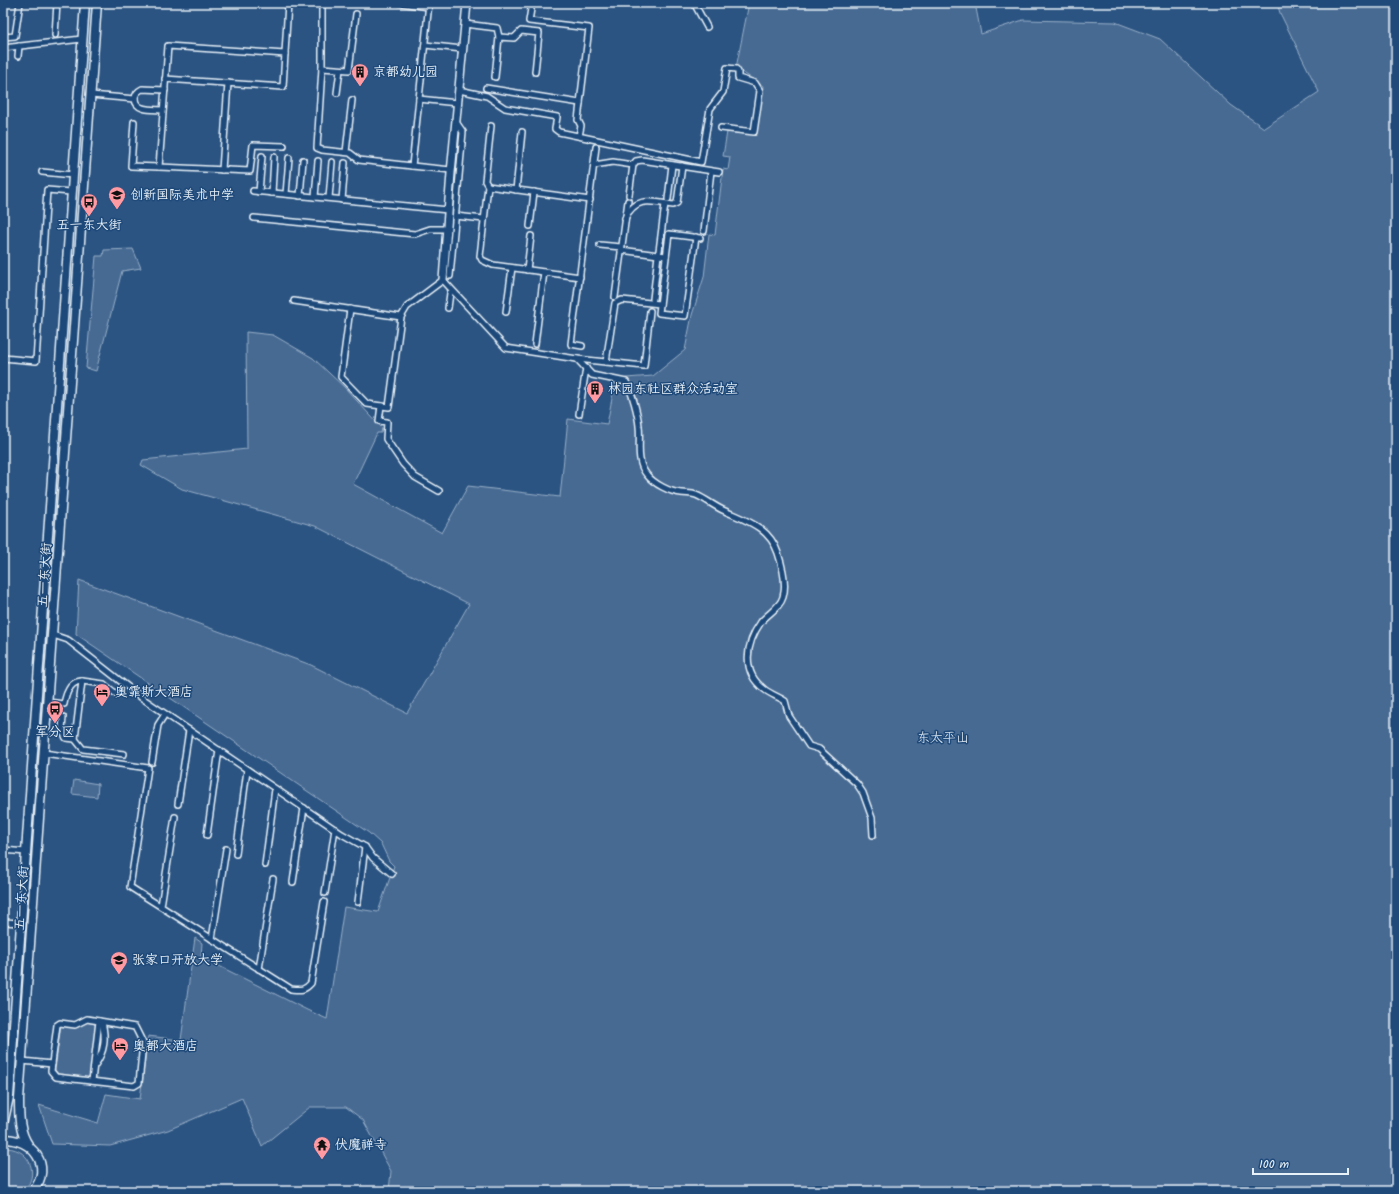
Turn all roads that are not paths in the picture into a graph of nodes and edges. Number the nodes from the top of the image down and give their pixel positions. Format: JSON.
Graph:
{"nodes":[{"id":1,"x":20,"y":3,"type":"edge"},
{"id":2,"x":57,"y":3,"type":"edge"},
{"id":3,"x":83,"y":3,"type":"edge"},
{"id":4,"x":97,"y":3,"type":"edge"},
{"id":5,"x":288,"y":3,"type":"edge"},
{"id":6,"x":322,"y":3,"type":"edge"},
{"id":7,"x":400,"y":3,"type":"edge"},
{"id":8,"x":467,"y":3,"type":"edge"},
{"id":9,"x":532,"y":3,"type":"edge"},
{"id":10,"x":694,"y":3,"type":"edge"},
{"id":11,"x":429,"y":5,"type":"edge"},
{"id":12,"x":356,"y":14,"type":"dead end"},
{"id":13,"x":465,"y":24,"type":"junction"},
{"id":14,"x":707,"y":27,"type":"dead end"},
{"id":15,"x":55,"y":35,"type":"dead end"},
{"id":16,"x":499,"y":36,"type":"junction"},
{"id":17,"x":3,"y":37,"type":"edge"},
{"id":18,"x":82,"y":39,"type":"junction"},
{"id":19,"x":425,"y":45,"type":"junction"},
{"id":20,"x":19,"y":46,"type":"junction"},
{"id":21,"x":3,"y":48,"type":"edge"},
{"id":22,"x":462,"y":49,"type":"junction"},
{"id":23,"x":285,"y":54,"type":"junction"},
{"id":24,"x":18,"y":56,"type":"dead end"},
{"id":25,"x":322,"y":68,"type":"junction"},
{"id":26,"x":340,"y":70,"type":"junction"},
{"id":27,"x":535,"y":72,"type":"dead end"},
{"id":28,"x":495,"y":77,"type":"dead end"},
{"id":29,"x":166,"y":79,"type":"junction"},
{"id":30,"x":228,"y":83,"type":"junction"},
{"id":31,"x":486,"y":88,"type":"dead end"},
{"id":32,"x":165,"y":90,"type":"junction"},
{"id":33,"x":459,"y":90,"type":"junction"},
{"id":34,"x":337,"y":92,"type":"dead end"},
{"id":35,"x":90,"y":95,"type":"junction"},
{"id":36,"x":135,"y":99,"type":"junction"},
{"id":37,"x":419,"y":99,"type":"junction"},
{"id":38,"x":352,"y":100,"type":"dead end"},
{"id":39,"x":457,"y":103,"type":"junction"},
{"id":40,"x":580,"y":103,"type":"junction"},
{"id":41,"x":163,"y":110,"type":"junction"},
{"id":42,"x":456,"y":121,"type":"junction"},
{"id":43,"x":134,"y":122,"type":"dead end"},
{"id":44,"x":491,"y":126,"type":"dead end"},
{"id":45,"x":720,"y":128,"type":"dead end"},
{"id":46,"x":522,"y":132,"type":"dead end"},
{"id":47,"x":579,"y":136,"type":"junction"},
{"id":48,"x":284,"y":146,"type":"dead end"},
{"id":49,"x":596,"y":147,"type":"dead end"},
{"id":50,"x":346,"y":152,"type":"junction"},
{"id":51,"x":262,"y":156,"type":"dead end"},
{"id":52,"x":274,"y":157,"type":"dead end"},
{"id":53,"x":289,"y":158,"type":"dead end"},
{"id":54,"x":303,"y":160,"type":"dead end"},
{"id":55,"x":318,"y":161,"type":"dead end"},
{"id":56,"x":332,"y":162,"type":"dead end"},
{"id":57,"x":345,"y":162,"type":"dead end"},
{"id":58,"x":594,"y":165,"type":"junction"},
{"id":59,"x":633,"y":165,"type":"junction"},
{"id":60,"x":672,"y":165,"type":"junction"},
{"id":61,"x":412,"y":166,"type":"junction"},
{"id":62,"x":682,"y":166,"type":"junction"},
{"id":63,"x":159,"y":167,"type":"junction"},
{"id":64,"x":222,"y":170,"type":"junction"},
{"id":65,"x":451,"y":170,"type":"junction"},
{"id":66,"x":711,"y":171,"type":"junction"},
{"id":67,"x":42,"y":172,"type":"dead end"},
{"id":68,"x":719,"y":172,"type":"dead end"},
{"id":69,"x":73,"y":175,"type":"junction"},
{"id":70,"x":488,"y":186,"type":"junction"},
{"id":71,"x":516,"y":190,"type":"junction"},
{"id":72,"x":72,"y":192,"type":"junction"},
{"id":73,"x":534,"y":192,"type":"junction"},
{"id":74,"x":272,"y":193,"type":"junction"},
{"id":75,"x":286,"y":194,"type":"junction"},
{"id":76,"x":300,"y":196,"type":"junction"},
{"id":77,"x":315,"y":197,"type":"junction"},
{"id":78,"x":329,"y":198,"type":"junction"},
{"id":79,"x":342,"y":200,"type":"junction"},
{"id":80,"x":590,"y":200,"type":"junction"},
{"id":81,"x":667,"y":202,"type":"junction"},
{"id":82,"x":448,"y":210,"type":"junction"},
{"id":83,"x":455,"y":216,"type":"junction"},
{"id":84,"x":254,"y":218,"type":"dead end"},
{"id":85,"x":625,"y":218,"type":"junction"},
{"id":86,"x":484,"y":219,"type":"junction"},
{"id":87,"x":530,"y":226,"type":"dead end"},
{"id":88,"x":447,"y":229,"type":"junction"},
{"id":89,"x":704,"y":231,"type":"dead end"},
{"id":90,"x":531,"y":236,"type":"dead end"},
{"id":91,"x":600,"y":244,"type":"dead end"},
{"id":92,"x":621,"y":249,"type":"junction"},
{"id":93,"x":659,"y":253,"type":"junction"},
{"id":94,"x":666,"y":256,"type":"junction"},
{"id":95,"x":512,"y":268,"type":"junction"},
{"id":96,"x":527,"y":270,"type":"junction"},
{"id":97,"x":544,"y":272,"type":"junction"},
{"id":98,"x":450,"y":276,"type":"dead end"},
{"id":99,"x":580,"y":277,"type":"junction"},
{"id":100,"x":443,"y":280,"type":"junction"},
{"id":101,"x":450,"y":293,"type":"dead end"},
{"id":102,"x":615,"y":297,"type":"dead end"},
{"id":103,"x":459,"y":298,"type":"junction"},
{"id":104,"x":653,"y":299,"type":"dead end"},
{"id":105,"x":294,"y":300,"type":"dead end"},
{"id":106,"x":448,"y":302,"type":"junction"},
{"id":107,"x":660,"y":304,"type":"junction"},
{"id":108,"x":448,"y":308,"type":"dead end"},
{"id":109,"x":350,"y":309,"type":"junction"},
{"id":110,"x":650,"y":311,"type":"dead end"},
{"id":111,"x":506,"y":312,"type":"dead end"},
{"id":112,"x":401,"y":316,"type":"junction"},
{"id":113,"x":535,"y":344,"type":"dead end"},
{"id":114,"x":582,"y":346,"type":"dead end"},
{"id":115,"x":3,"y":358,"type":"edge"},
{"id":116,"x":577,"y":359,"type":"junction"},
{"id":117,"x":606,"y":362,"type":"junction"},
{"id":118,"x":586,"y":368,"type":"junction"},
{"id":119,"x":381,"y":406,"type":"junction"},
{"id":120,"x":579,"y":414,"type":"dead end"},
{"id":121,"x":439,"y":491,"type":"dead end"},
{"id":122,"x":41,"y":634,"type":"junction"},
{"id":123,"x":53,"y":635,"type":"junction"},
{"id":124,"x":82,"y":681,"type":"junction"},
{"id":125,"x":115,"y":693,"type":"dead end"},
{"id":126,"x":48,"y":702,"type":"junction"},
{"id":127,"x":165,"y":714,"type":"junction"},
{"id":128,"x":47,"y":715,"type":"junction"},
{"id":129,"x":189,"y":730,"type":"junction"},
{"id":130,"x":75,"y":739,"type":"junction"},
{"id":131,"x":219,"y":750,"type":"junction"},
{"id":132,"x":44,"y":753,"type":"junction"},
{"id":133,"x":124,"y":754,"type":"dead end"},
{"id":134,"x":152,"y":762,"type":"dead end"},
{"id":135,"x":247,"y":770,"type":"junction"},
{"id":136,"x":275,"y":789,"type":"junction"},
{"id":137,"x":29,"y":802,"type":"junction"},
{"id":138,"x":41,"y":803,"type":"junction"},
{"id":139,"x":178,"y":804,"type":"dead end"},
{"id":140,"x":304,"y":808,"type":"junction"},
{"id":141,"x":175,"y":817,"type":"dead end"},
{"id":142,"x":334,"y":829,"type":"junction"},
{"id":143,"x":207,"y":835,"type":"dead end"},
{"id":144,"x":873,"y":835,"type":"dead end"},
{"id":145,"x":365,"y":847,"type":"junction"},
{"id":146,"x":226,"y":849,"type":"dead end"},
{"id":147,"x":3,"y":850,"type":"edge"},
{"id":148,"x":26,"y":852,"type":"junction"},
{"id":149,"x":236,"y":854,"type":"dead end"},
{"id":150,"x":265,"y":865,"type":"dead end"},
{"id":151,"x":392,"y":874,"type":"dead end"},
{"id":152,"x":273,"y":879,"type":"dead end"},
{"id":153,"x":293,"y":882,"type":"dead end"},
{"id":154,"x":325,"y":893,"type":"dead end"},
{"id":155,"x":324,"y":902,"type":"dead end"},
{"id":156,"x":358,"y":902,"type":"dead end"},
{"id":157,"x":161,"y":906,"type":"junction"},
{"id":158,"x":3,"y":922,"type":"edge"},
{"id":159,"x":21,"y":923,"type":"junction"},
{"id":160,"x":212,"y":939,"type":"junction"},
{"id":161,"x":260,"y":969,"type":"junction"},
{"id":162,"x":101,"y":1021,"type":"junction"},
{"id":163,"x":22,"y":1061,"type":"junction"},
{"id":164,"x":52,"y":1064,"type":"junction"},
{"id":165,"x":92,"y":1081,"type":"junction"},
{"id":166,"x":10,"y":1082,"type":"junction"},
{"id":167,"x":20,"y":1083,"type":"junction"},
{"id":168,"x":3,"y":1124,"type":"edge"},
{"id":169,"x":3,"y":1139,"type":"edge"},
{"id":170,"x":29,"y":1146,"type":"junction"},
{"id":171,"x":35,"y":1190,"type":"edge"}],
"edges":[{"from":1,"to":17,"type":"street"},
{"from":2,"to":15,"type":"street"},
{"from":3,"to":18,"type":"main road","name":"五一东大街"},
{"from":4,"to":35,"type":"main road","name":"五一东大街"},
{"from":5,"to":23,"type":"street"},
{"from":6,"to":25,"type":"street"},
{"from":7,"to":11,"type":"street"},
{"from":8,"to":13,"type":"street"},
{"from":9,"to":40,"type":"street"},
{"from":10,"to":14,"type":"street"},
{"from":11,"to":19,"type":"street"},
{"from":12,"to":26,"type":"street"},
{"from":13,"to":16,"type":"street"},
{"from":13,"to":22,"type":"street"},
{"from":16,"to":27,"type":"street"},
{"from":16,"to":28,"type":"street"},
{"from":18,"to":20,"type":"street"},
{"from":18,"to":69,"type":"main road","name":"五一东大街"},
{"from":19,"to":22,"type":"street"},
{"from":19,"to":37,"type":"street"},
{"from":20,"to":21,"type":"street"},
{"from":20,"to":24,"type":"street"},
{"from":22,"to":33,"type":"street"},
{"from":23,"to":29,"type":"street"},
{"from":23,"to":30,"type":"street"},
{"from":25,"to":26,"type":"street"},
{"from":25,"to":50,"type":"street"},
{"from":26,"to":34,"type":"street"},
{"from":29,"to":30,"type":"street"},
{"from":29,"to":32,"type":"street"},
{"from":30,"to":64,"type":"street"},
{"from":31,"to":40,"type":"street"},
{"from":32,"to":36,"type":"street"},
{"from":32,"to":41,"type":"street"},
{"from":33,"to":39,"type":"street"},
{"from":33,"to":47,"type":"street"},
{"from":35,"to":36,"type":"street"},
{"from":35,"to":123,"type":"main road","name":"五一东大街"},
{"from":36,"to":41,"type":"street"},
{"from":37,"to":39,"type":"street"},
{"from":37,"to":61,"type":"street"},
{"from":38,"to":50,"type":"street"},
{"from":39,"to":42,"type":"street"},
{"from":40,"to":47,"type":"street"},
{"from":41,"to":63,"type":"street"},
{"from":42,"to":65,"type":"street"},
{"from":42,"to":83,"type":"street"},
{"from":43,"to":63,"type":"street"},
{"from":44,"to":70,"type":"street"},
{"from":45,"to":47,"type":"street"},
{"from":46,"to":71,"type":"street"},
{"from":48,"to":64,"type":"street"},
{"from":49,"to":58,"type":"street"},
{"from":50,"to":61,"type":"street"},
{"from":51,"to":74,"type":"street"},
{"from":52,"to":74,"type":"street"},
{"from":53,"to":75,"type":"street"},
{"from":54,"to":76,"type":"street"},
{"from":55,"to":77,"type":"street"},
{"from":56,"to":78,"type":"street"},
{"from":57,"to":79,"type":"street"},
{"from":58,"to":59,"type":"street"},
{"from":58,"to":80,"type":"street"},
{"from":59,"to":60,"type":"street"},
{"from":59,"to":85,"type":"street"},
{"from":60,"to":62,"type":"street"},
{"from":60,"to":81,"type":"street"},
{"from":61,"to":65,"type":"street"},
{"from":62,"to":66,"type":"street"},
{"from":62,"to":81,"type":"street"},
{"from":63,"to":64,"type":"street"},
{"from":65,"to":82,"type":"street"},
{"from":66,"to":68,"type":"street"},
{"from":66,"to":89,"type":"street"},
{"from":67,"to":69,"type":"street"},
{"from":69,"to":72,"type":"main road","name":"五一东大街"},
{"from":70,"to":71,"type":"street"},
{"from":70,"to":86,"type":"street"},
{"from":71,"to":73,"type":"street"},
{"from":72,"to":115,"type":"street"},
{"from":72,"to":122,"type":"main road","name":"五一东大街"},
{"from":73,"to":80,"type":"street"},
{"from":73,"to":87,"type":"street"},
{"from":74,"to":75,"type":"street"},
{"from":75,"to":76,"type":"street"},
{"from":76,"to":77,"type":"street"},
{"from":77,"to":78,"type":"street"},
{"from":78,"to":79,"type":"street"},
{"from":79,"to":82,"type":"street"},
{"from":80,"to":99,"type":"street"},
{"from":81,"to":85,"type":"street"},
{"from":81,"to":93,"type":"street"},
{"from":82,"to":88,"type":"street"},
{"from":83,"to":86,"type":"street"},
{"from":83,"to":98,"type":"street"},
{"from":84,"to":88,"type":"street"},
{"from":85,"to":92,"type":"street"},
{"from":86,"to":95,"type":"street"},
{"from":88,"to":100,"type":"street"},
{"from":90,"to":96,"type":"street"},
{"from":91,"to":92,"type":"street"},
{"from":92,"to":93,"type":"street"},
{"from":92,"to":102,"type":"street"},
{"from":93,"to":94,"type":"street"},
{"from":93,"to":104,"type":"street"},
{"from":94,"to":107,"type":"street"},
{"from":94,"to":107,"type":"street"},
{"from":95,"to":96,"type":"street"},
{"from":95,"to":111,"type":"street"},
{"from":96,"to":97,"type":"street"},
{"from":97,"to":99,"type":"street"},
{"from":97,"to":113,"type":"street"},
{"from":99,"to":114,"type":"street"},
{"from":100,"to":103,"type":"street"},
{"from":100,"to":112,"type":"street"},
{"from":101,"to":106,"type":"street"},
{"from":103,"to":106,"type":"street"},
{"from":103,"to":116,"type":"street"},
{"from":105,"to":109,"type":"street"},
{"from":106,"to":108,"type":"street"},
{"from":107,"to":117,"type":"street"},
{"from":109,"to":112,"type":"street"},
{"from":109,"to":119,"type":"street"},
{"from":110,"to":117,"type":"street"},
{"from":112,"to":119,"type":"street"},
{"from":116,"to":117,"type":"street"},
{"from":116,"to":118,"type":"street"},
{"from":118,"to":120,"type":"street"},
{"from":118,"to":144,"type":"street"},
{"from":119,"to":121,"type":"street"},
{"from":122,"to":123,"type":"main road"},
{"from":122,"to":137,"type":"main road","name":"五一东大街"},
{"from":123,"to":126,"type":"main road","name":"五一东大街"},
{"from":123,"to":127,"type":"street"},
{"from":124,"to":125,"type":"street"},
{"from":124,"to":126,"type":"street"},
{"from":124,"to":130,"type":"street"},
{"from":126,"to":128,"type":"main road","name":"五一东大街"},
{"from":127,"to":129,"type":"street"},
{"from":127,"to":134,"type":"street"},
{"from":128,"to":130,"type":"street"},
{"from":128,"to":132,"type":"main road","name":"五一东大街"},
{"from":129,"to":131,"type":"street"},
{"from":129,"to":139,"type":"street"},
{"from":130,"to":133,"type":"street"},
{"from":131,"to":135,"type":"street"},
{"from":131,"to":143,"type":"street"},
{"from":132,"to":138,"type":"main road","name":"五一东大街"},
{"from":132,"to":157,"type":"street"},
{"from":135,"to":136,"type":"street"},
{"from":135,"to":149,"type":"street"},
{"from":136,"to":140,"type":"street"},
{"from":136,"to":150,"type":"street"},
{"from":137,"to":138,"type":"main road"},
{"from":137,"to":148,"type":"main road","name":"五一东大街"},
{"from":138,"to":163,"type":"main road","name":"五一东大街"},
{"from":140,"to":142,"type":"street"},
{"from":140,"to":153,"type":"street"},
{"from":141,"to":157,"type":"street"},
{"from":142,"to":145,"type":"street"},
{"from":142,"to":154,"type":"street"},
{"from":145,"to":151,"type":"street"},
{"from":145,"to":156,"type":"street"},
{"from":146,"to":160,"type":"street"},
{"from":147,"to":148,"type":"street"},
{"from":148,"to":159,"type":"main road","name":"五一东大街"},
{"from":152,"to":161,"type":"street"},
{"from":155,"to":161,"type":"street"},
{"from":157,"to":160,"type":"street"},
{"from":158,"to":159,"type":"street"},
{"from":159,"to":166,"type":"main road","name":"五一东大街"},
{"from":160,"to":161,"type":"street"},
{"from":162,"to":164,"type":"street"},
{"from":162,"to":165,"type":"street"},
{"from":162,"to":165,"type":"street"},
{"from":163,"to":164,"type":"street"},
{"from":163,"to":167,"type":"main road","name":"五一东大街"},
{"from":164,"to":165,"type":"street"},
{"from":166,"to":167,"type":"main road"},
{"from":166,"to":168,"type":"main road","name":"五一东大街"},
{"from":167,"to":170,"type":"main road","name":"五一东大街"},
{"from":169,"to":170,"type":"main road"},
{"from":170,"to":171,"type":"main road","name":"五一东大街"}]}
